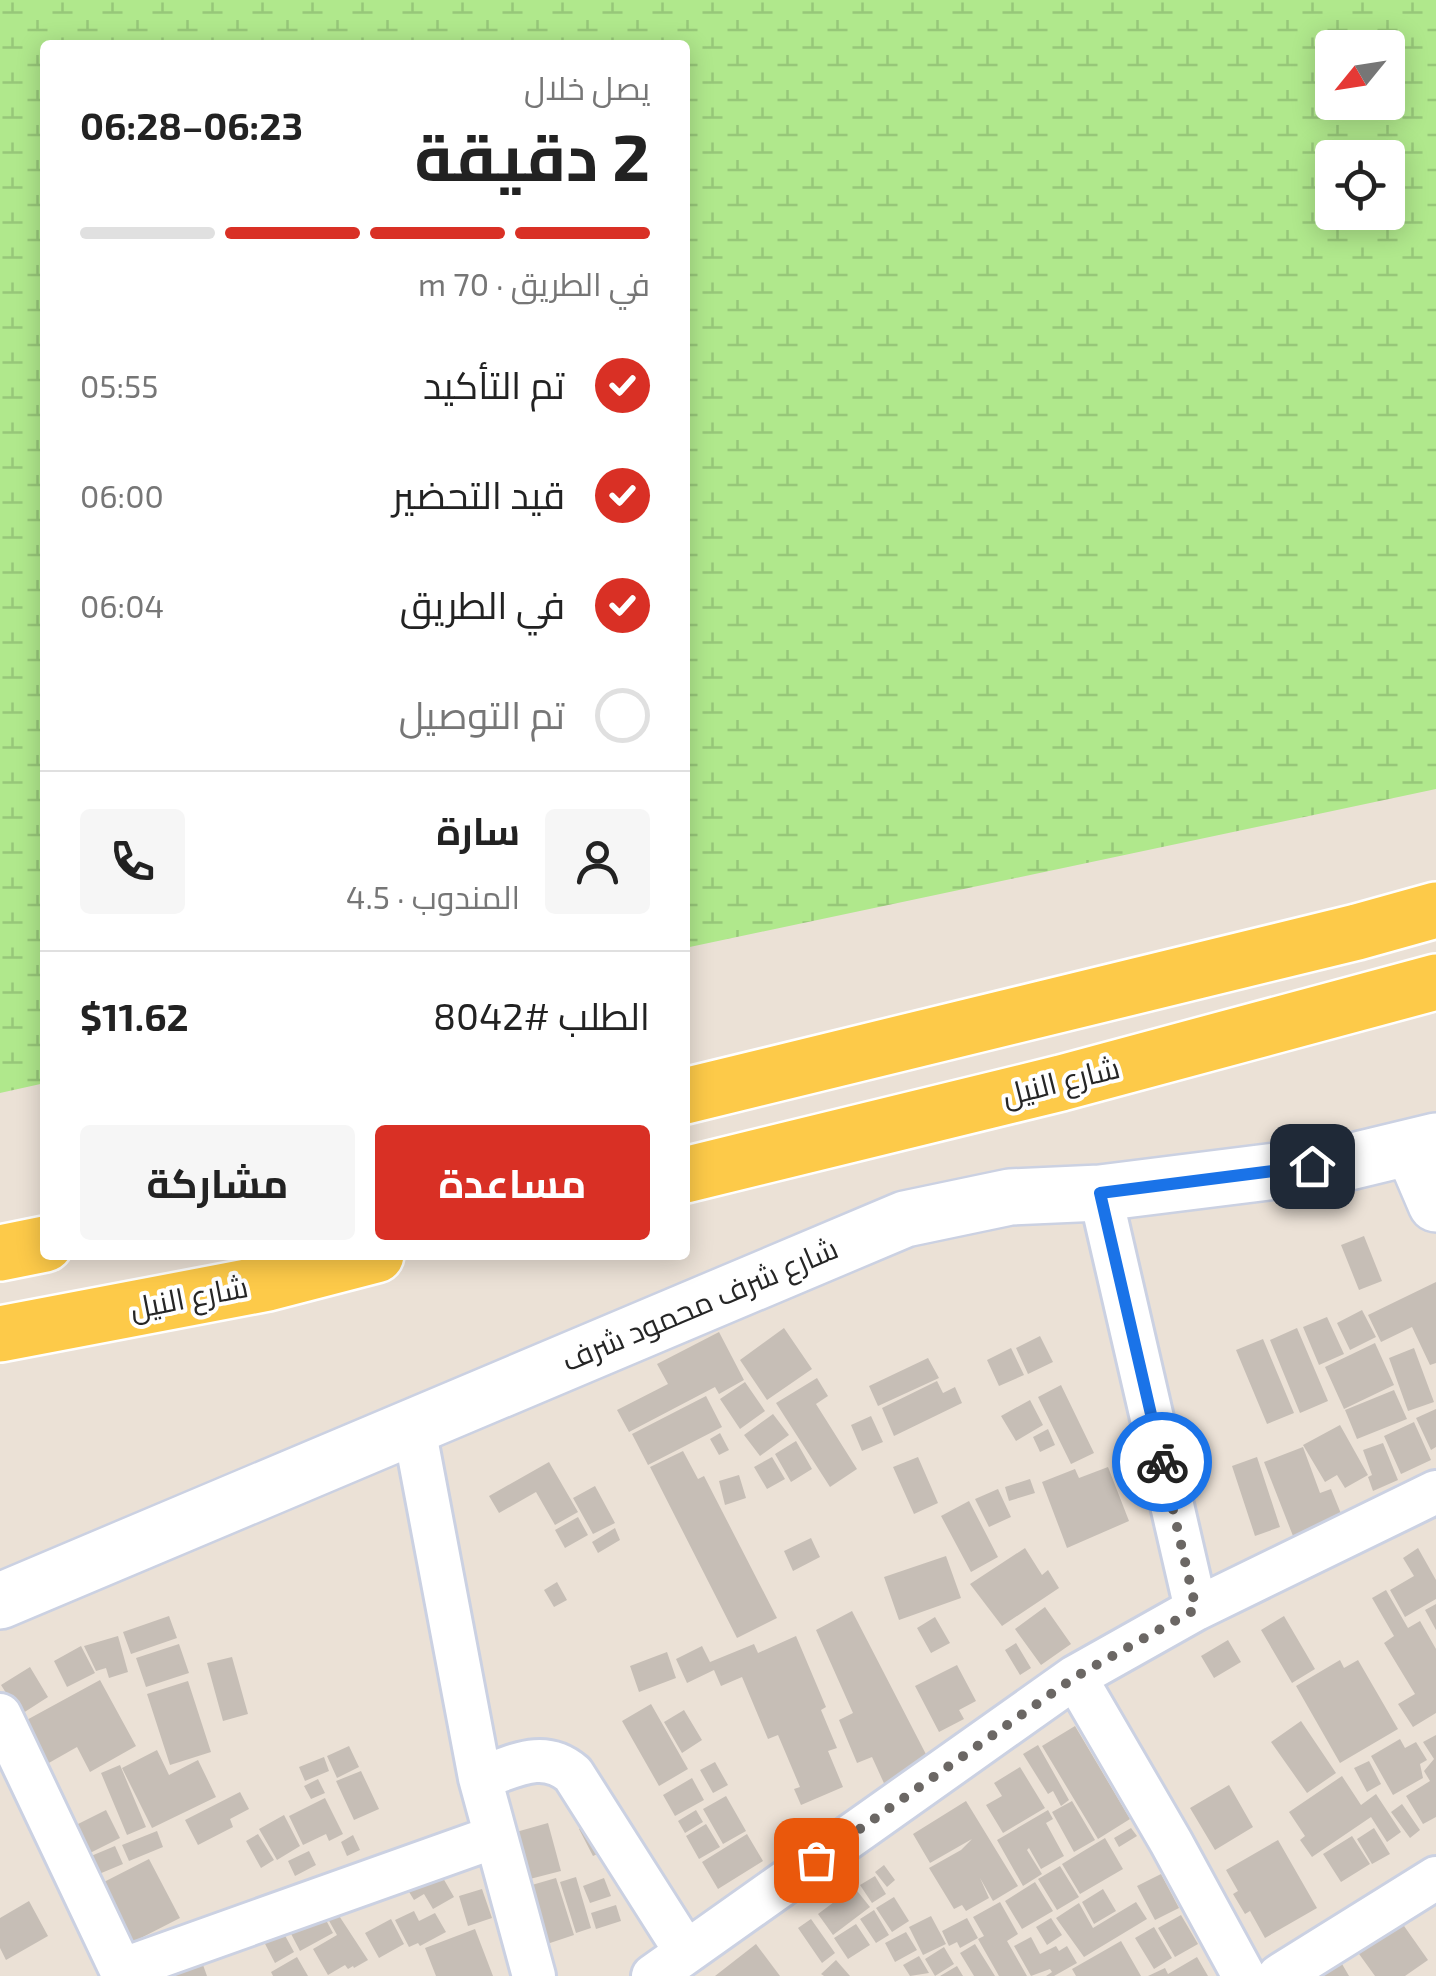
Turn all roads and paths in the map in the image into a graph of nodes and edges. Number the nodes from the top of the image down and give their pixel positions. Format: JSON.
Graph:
{"nodes":[{"id":1,"x":1436,"y":910,"type":"edge"},
{"id":2,"x":1436,"y":982,"type":"edge"},
{"id":3,"x":690,"y":1095,"type":"edge"},
{"id":4,"x":1424,"y":1145,"type":"edge"},
{"id":5,"x":690,"y":1174,"type":"edge"},
{"id":6,"x":1100,"y":1193,"type":"junction"},
{"id":7,"x":1436,"y":1204,"type":"edge"},
{"id":8,"x":40,"y":1245,"type":"edge"},
{"id":9,"x":0,"y":1253,"type":"edge"},
{"id":10,"x":356,"y":1260,"type":"edge"},
{"id":11,"x":0,"y":1334,"type":"edge"},
{"id":12,"x":414,"y":1428,"type":"junction"},
{"id":13,"x":1436,"y":1492,"type":"edge"},
{"id":14,"x":0,"y":1601,"type":"edge"},
{"id":15,"x":1196,"y":1609,"type":"junction"},
{"id":16,"x":1075,"y":1677,"type":"junction"},
{"id":17,"x":0,"y":1714,"type":"edge"},
{"id":18,"x":480,"y":1778,"type":"junction"},
{"id":19,"x":494,"y":1837,"type":"junction"},
{"id":20,"x":1436,"y":1878,"type":"edge"},
{"id":21,"x":670,"y":1964,"type":"edge"},
{"id":22,"x":122,"y":1973,"type":"edge"},
{"id":23,"x":534,"y":1976,"type":"edge"},
{"id":24,"x":1244,"y":1976,"type":"edge"},
{"id":25,"x":1280,"y":1976,"type":"edge"}],
"edges":[{"from":1,"to":3,"type":"main road"},
{"from":2,"to":5,"type":"main road","name":"شارع النيل"},
{"from":4,"to":6,"type":"street","name":"شارع شرف محمود شرف"},
{"from":4,"to":7,"type":"street"},
{"from":6,"to":12,"type":"street","name":"شارع شرف محمود شرف"},
{"from":6,"to":15,"type":"street"},
{"from":8,"to":9,"type":"main road"},
{"from":10,"to":11,"type":"main road","name":"شارع النيل"},
{"from":12,"to":14,"type":"street","name":"شارع شرف محمود شرف"},
{"from":12,"to":18,"type":"street"},
{"from":13,"to":15,"type":"street"},
{"from":15,"to":16,"type":"street"},
{"from":16,"to":21,"type":"street"},
{"from":16,"to":24,"type":"street"},
{"from":17,"to":22,"type":"street"},
{"from":18,"to":19,"type":"street"},
{"from":18,"to":21,"type":"street"},
{"from":19,"to":22,"type":"street"},
{"from":19,"to":23,"type":"street"},
{"from":20,"to":25,"type":"street"}]}
